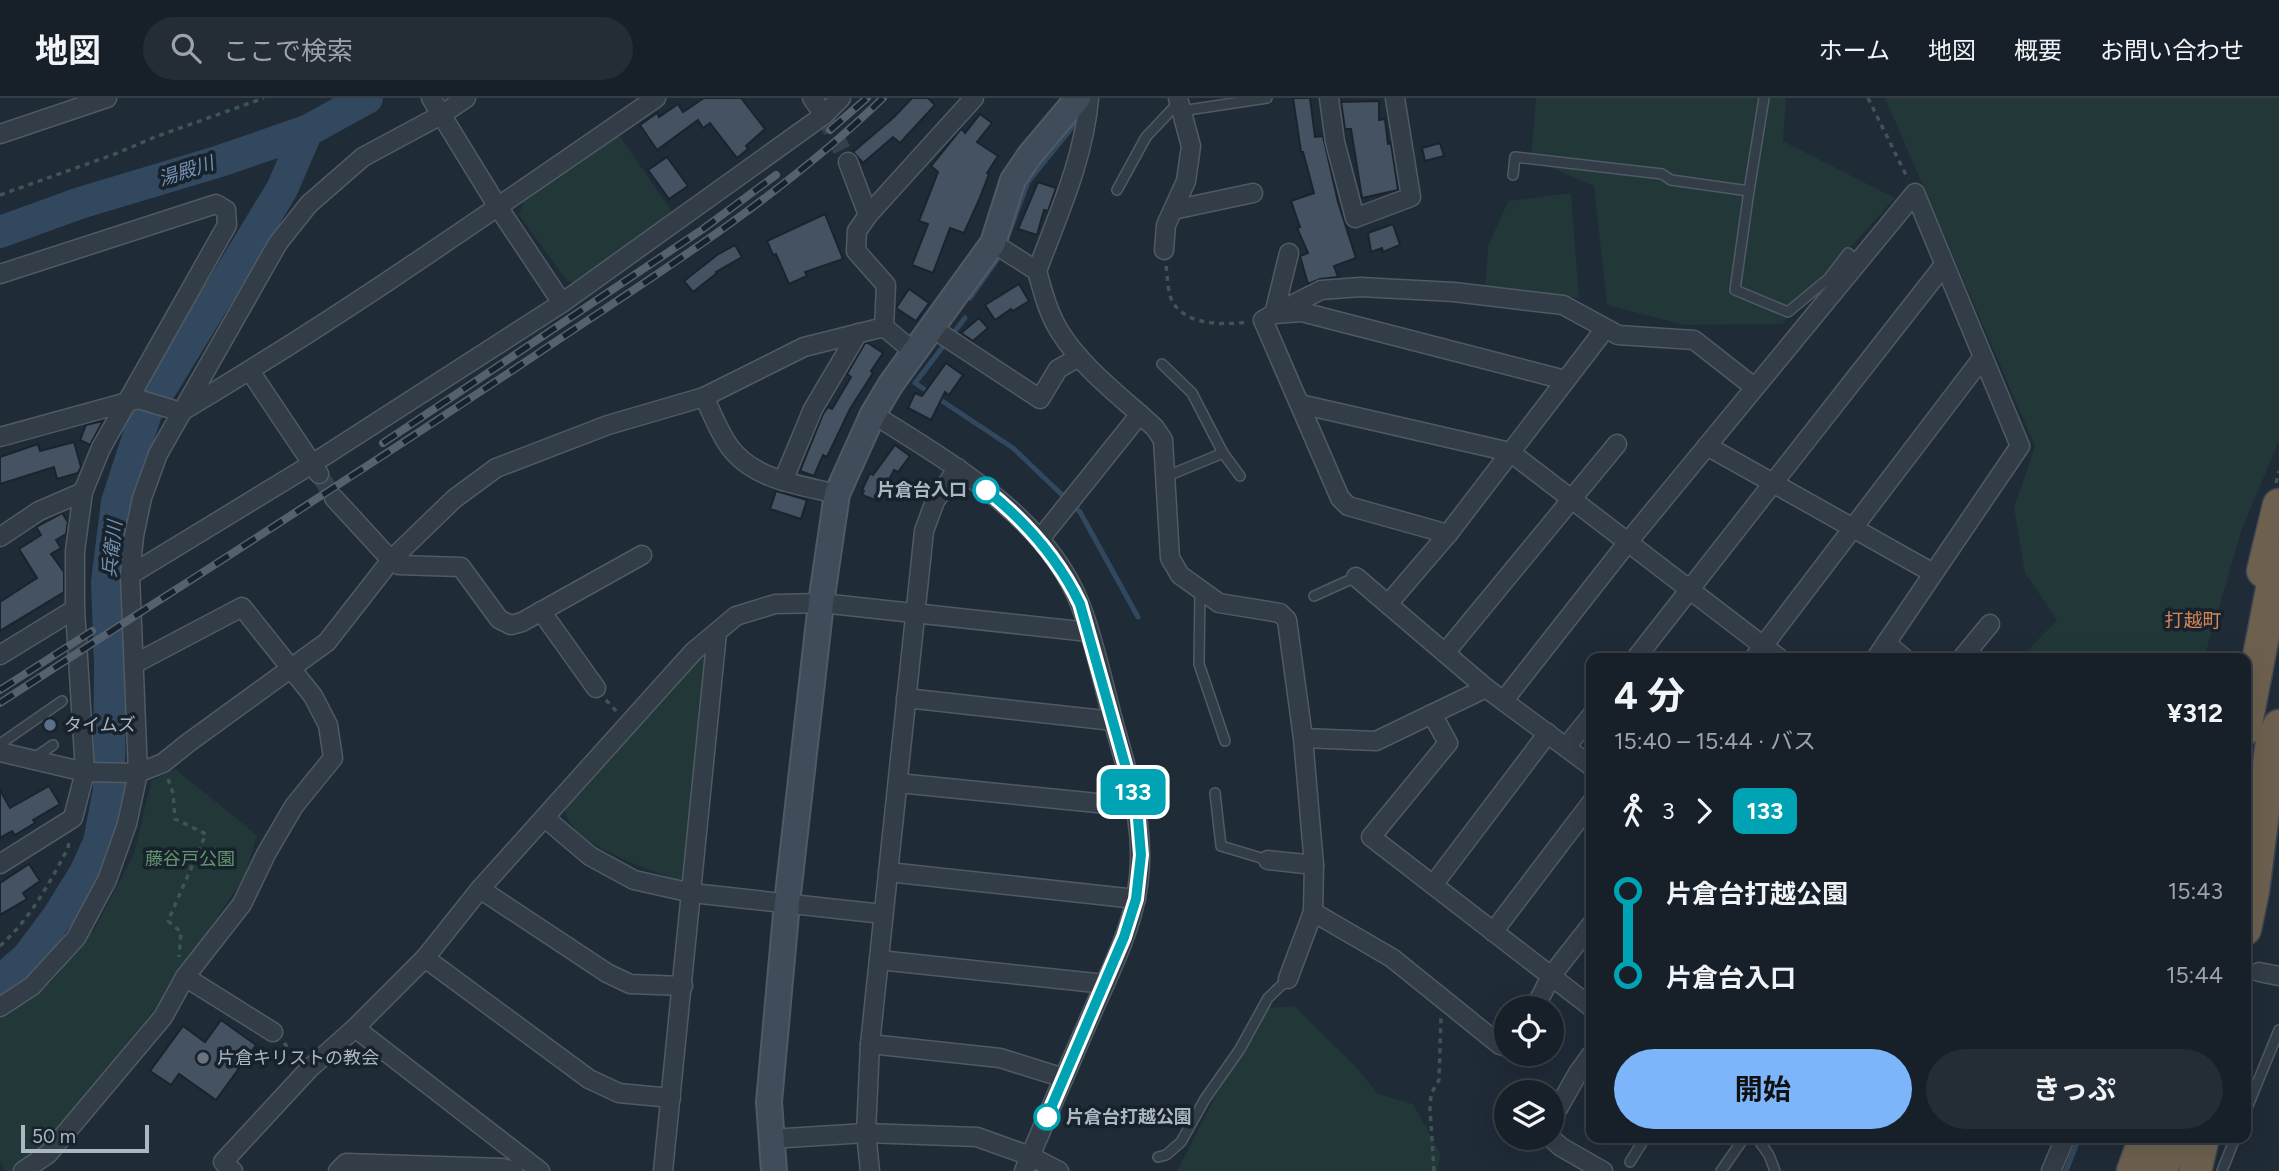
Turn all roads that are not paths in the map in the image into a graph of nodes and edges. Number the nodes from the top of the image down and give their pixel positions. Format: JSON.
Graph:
{"nodes":[{"id":1,"x":107,"y":98,"type":"edge"},
{"id":2,"x":466,"y":98,"type":"edge"},
{"id":3,"x":656,"y":98,"type":"edge"},
{"id":4,"x":812,"y":98,"type":"edge"},
{"id":5,"x":841,"y":98,"type":"edge"},
{"id":6,"x":974,"y":98,"type":"edge"},
{"id":7,"x":1078,"y":98,"type":"edge"},
{"id":8,"x":1089,"y":98,"type":"edge"},
{"id":9,"x":1267,"y":98,"type":"edge"},
{"id":10,"x":1329,"y":98,"type":"edge"},
{"id":11,"x":1395,"y":98,"type":"edge"},
{"id":12,"x":1764,"y":98,"type":"edge"},
{"id":13,"x":1179,"y":103,"type":"edge"},
{"id":14,"x":435,"y":104,"type":"edge"},
{"id":15,"x":824,"y":115,"type":"junction"},
{"id":16,"x":0,"y":134,"type":"edge"},
{"id":17,"x":848,"y":162,"type":"tunnel mouth"},
{"id":18,"x":1513,"y":175,"type":"dead end"},
{"id":19,"x":1117,"y":190,"type":"dead end"},
{"id":20,"x":1749,"y":191,"type":"junction"},
{"id":21,"x":1253,"y":193,"type":"dead end"},
{"id":22,"x":498,"y":207,"type":"junction"},
{"id":23,"x":1173,"y":210,"type":"junction"},
{"id":24,"x":868,"y":215,"type":"junction"},
{"id":25,"x":993,"y":243,"type":"junction"},
{"id":26,"x":1164,"y":250,"type":"road end"},
{"id":27,"x":1289,"y":253,"type":"dead end"},
{"id":28,"x":1858,"y":262,"type":"junction"},
{"id":29,"x":1944,"y":265,"type":"junction"},
{"id":30,"x":1037,"y":271,"type":"junction"},
{"id":31,"x":0,"y":274,"type":"edge"},
{"id":32,"x":562,"y":303,"type":"junction"},
{"id":33,"x":1269,"y":317,"type":"junction"},
{"id":34,"x":884,"y":327,"type":"junction"},
{"id":35,"x":1605,"y":329,"type":"junction"},
{"id":36,"x":858,"y":333,"type":"junction"},
{"id":37,"x":942,"y":335,"type":"junction"},
{"id":38,"x":914,"y":352,"type":"junction"},
{"id":39,"x":1079,"y":357,"type":"junction"},
{"id":40,"x":1983,"y":357,"type":"junction"},
{"id":41,"x":1161,"y":363,"type":"dead end"},
{"id":42,"x":250,"y":371,"type":"junction"},
{"id":43,"x":1565,"y":380,"type":"junction"},
{"id":44,"x":1754,"y":387,"type":"junction"},
{"id":45,"x":704,"y":397,"type":"junction"},
{"id":46,"x":132,"y":400,"type":"junction"},
{"id":47,"x":1300,"y":404,"type":"junction"},
{"id":48,"x":176,"y":410,"type":"junction"},
{"id":49,"x":873,"y":414,"type":"junction"},
{"id":50,"x":1140,"y":414,"type":"junction"},
{"id":51,"x":0,"y":437,"type":"edge"},
{"id":52,"x":1617,"y":444,"type":"dead end"},
{"id":53,"x":1707,"y":446,"type":"junction"},
{"id":54,"x":1510,"y":452,"type":"junction"},
{"id":55,"x":1223,"y":453,"type":"junction"},
{"id":56,"x":958,"y":468,"type":"junction"},
{"id":57,"x":315,"y":469,"type":"junction"},
{"id":58,"x":1240,"y":476,"type":"dead end"},
{"id":59,"x":1165,"y":477,"type":"junction"},
{"id":60,"x":783,"y":481,"type":"junction"},
{"id":61,"x":1773,"y":483,"type":"junction"},
{"id":62,"x":83,"y":492,"type":"junction"},
{"id":63,"x":837,"y":494,"type":"junction"},
{"id":64,"x":334,"y":498,"type":"tunnel mouth"},
{"id":65,"x":1571,"y":499,"type":"junction"},
{"id":66,"x":2279,"y":505,"type":"edge"},
{"id":67,"x":1853,"y":528,"type":"junction"},
{"id":68,"x":1448,"y":534,"type":"junction"},
{"id":69,"x":0,"y":537,"type":"edge"},
{"id":70,"x":1040,"y":539,"type":"junction"},
{"id":71,"x":1628,"y":542,"type":"junction"},
{"id":72,"x":2279,"y":553,"type":"edge"},
{"id":73,"x":642,"y":555,"type":"dead end"},
{"id":74,"x":391,"y":560,"type":"junction"},
{"id":75,"x":1933,"y":573,"type":"junction"},
{"id":76,"x":130,"y":575,"type":"junction"},
{"id":77,"x":1356,"y":577,"type":"joint"},
{"id":78,"x":1200,"y":589,"type":"junction"},
{"id":79,"x":1690,"y":590,"type":"junction"},
{"id":80,"x":1314,"y":596,"type":"dead end"},
{"id":81,"x":821,"y":603,"type":"junction"},
{"id":82,"x":1388,"y":604,"type":"junction"},
{"id":83,"x":75,"y":609,"type":"junction"},
{"id":84,"x":541,"y":611,"type":"junction"},
{"id":85,"x":917,"y":612,"type":"junction"},
{"id":86,"x":2279,"y":612,"type":"edge"},
{"id":87,"x":1990,"y":624,"type":"dead end"},
{"id":88,"x":1089,"y":632,"type":"junction"},
{"id":89,"x":717,"y":633,"type":"junction"},
{"id":90,"x":1881,"y":651,"type":"edge"},
{"id":91,"x":1758,"y":652,"type":"edge"},
{"id":92,"x":1445,"y":653,"type":"junction"},
{"id":93,"x":1640,"y":653,"type":"edge"},
{"id":94,"x":1966,"y":653,"type":"edge"},
{"id":95,"x":2244,"y":653,"type":"edge"},
{"id":96,"x":0,"y":655,"type":"edge"},
{"id":97,"x":134,"y":664,"type":"junction"},
{"id":98,"x":289,"y":669,"type":"junction"},
{"id":99,"x":596,"y":688,"type":"road end"},
{"id":100,"x":1486,"y":688,"type":"junction"},
{"id":101,"x":906,"y":698,"type":"junction"},
{"id":102,"x":1504,"y":700,"type":"junction"},
{"id":103,"x":62,"y":701,"type":"dead end"},
{"id":104,"x":1432,"y":714,"type":"junction"},
{"id":105,"x":1113,"y":721,"type":"junction"},
{"id":106,"x":1586,"y":722,"type":"edge"},
{"id":107,"x":2264,"y":732,"type":"edge"},
{"id":108,"x":1548,"y":733,"type":"junction"},
{"id":109,"x":1303,"y":738,"type":"junction"},
{"id":110,"x":1225,"y":741,"type":"dead end"},
{"id":111,"x":0,"y":744,"type":"edge"},
{"id":112,"x":53,"y":745,"type":"dead end"},
{"id":113,"x":1566,"y":747,"type":"junction"},
{"id":114,"x":0,"y":752,"type":"edge"},
{"id":115,"x":32,"y":760,"type":"junction"},
{"id":116,"x":1586,"y":762,"type":"edge"},
{"id":117,"x":85,"y":772,"type":"junction"},
{"id":118,"x":138,"y":773,"type":"junction"},
{"id":119,"x":898,"y":783,"type":"junction"},
{"id":120,"x":1215,"y":793,"type":"dead end"},
{"id":121,"x":1137,"y":807,"type":"junction"},
{"id":122,"x":1586,"y":810,"type":"edge"},
{"id":123,"x":2251,"y":814,"type":"edge"},
{"id":124,"x":545,"y":818,"type":"junction"},
{"id":125,"x":1268,"y":860,"type":"joint"},
{"id":126,"x":0,"y":864,"type":"edge"},
{"id":127,"x":1314,"y":865,"type":"junction"},
{"id":128,"x":888,"y":872,"type":"junction"},
{"id":129,"x":1433,"y":885,"type":"junction"},
{"id":130,"x":480,"y":889,"type":"junction"},
{"id":131,"x":692,"y":893,"type":"junction"},
{"id":132,"x":1136,"y":899,"type":"junction"},
{"id":133,"x":2251,"y":900,"type":"edge"},
{"id":134,"x":787,"y":903,"type":"junction"},
{"id":135,"x":1313,"y":912,"type":"junction"},
{"id":136,"x":883,"y":914,"type":"junction"},
{"id":137,"x":1586,"y":931,"type":"edge"},
{"id":138,"x":1493,"y":932,"type":"junction"},
{"id":139,"x":425,"y":958,"type":"junction"},
{"id":140,"x":879,"y":960,"type":"junction"},
{"id":141,"x":2259,"y":972,"type":"dead end"},
{"id":142,"x":1551,"y":976,"type":"junction"},
{"id":143,"x":2279,"y":976,"type":"edge"},
{"id":144,"x":185,"y":977,"type":"junction"},
{"id":145,"x":1288,"y":979,"type":"joint"},
{"id":146,"x":1105,"y":984,"type":"junction"},
{"id":147,"x":683,"y":986,"type":"junction"},
{"id":148,"x":1541,"y":996,"type":"edge"},
{"id":149,"x":1586,"y":1003,"type":"edge"},
{"id":150,"x":0,"y":1007,"type":"edge"},
{"id":151,"x":355,"y":1028,"type":"junction"},
{"id":152,"x":2279,"y":1030,"type":"edge"},
{"id":153,"x":273,"y":1032,"type":"road end"},
{"id":154,"x":1494,"y":1040,"type":"edge"},
{"id":155,"x":870,"y":1044,"type":"junction"},
{"id":156,"x":1586,"y":1062,"type":"edge"},
{"id":157,"x":1064,"y":1078,"type":"junction"},
{"id":158,"x":671,"y":1098,"type":"junction"},
{"id":159,"x":1564,"y":1098,"type":"edge"},
{"id":160,"x":2251,"y":1098,"type":"edge"},
{"id":161,"x":866,"y":1133,"type":"junction"},
{"id":162,"x":771,"y":1139,"type":"junction"},
{"id":163,"x":1642,"y":1143,"type":"edge"},
{"id":164,"x":1741,"y":1143,"type":"edge"},
{"id":165,"x":1761,"y":1143,"type":"edge"},
{"id":166,"x":2063,"y":1143,"type":"edge"},
{"id":167,"x":2143,"y":1143,"type":"edge"},
{"id":168,"x":2170,"y":1143,"type":"edge"},
{"id":169,"x":2202,"y":1143,"type":"edge"},
{"id":170,"x":2233,"y":1143,"type":"edge"},
{"id":171,"x":1564,"y":1149,"type":"edge"},
{"id":172,"x":1158,"y":1157,"type":"dead end"},
{"id":173,"x":1630,"y":1162,"type":"dead end"},
{"id":174,"x":1027,"y":1164,"type":"edge"},
{"id":175,"x":23,"y":1171,"type":"edge"},
{"id":176,"x":233,"y":1171,"type":"edge"},
{"id":177,"x":338,"y":1171,"type":"edge"},
{"id":178,"x":513,"y":1171,"type":"edge"},
{"id":179,"x":540,"y":1171,"type":"edge"},
{"id":180,"x":663,"y":1171,"type":"edge"},
{"id":181,"x":774,"y":1171,"type":"edge"},
{"id":182,"x":870,"y":1171,"type":"edge"},
{"id":183,"x":1059,"y":1171,"type":"edge"},
{"id":184,"x":1603,"y":1171,"type":"edge"},
{"id":185,"x":1721,"y":1171,"type":"edge"},
{"id":186,"x":1775,"y":1171,"type":"edge"},
{"id":187,"x":2051,"y":1171,"type":"edge"},
{"id":188,"x":2133,"y":1171,"type":"edge"},
{"id":189,"x":2161,"y":1171,"type":"edge"},
{"id":190,"x":2195,"y":1171,"type":"edge"},
{"id":191,"x":2222,"y":1171,"type":"edge"}],
"edges":[{"from":1,"to":16,"type":"street"},
{"from":2,"to":14,"type":"street"},
{"from":3,"to":22,"type":"street"},
{"from":4,"to":15,"type":"street"},
{"from":5,"to":15,"type":"street"},
{"from":6,"to":24,"type":"street"},
{"from":7,"to":25,"type":"street"},
{"from":8,"to":30,"type":"street"},
{"from":9,"to":13,"type":"lane"},
{"from":10,"to":11,"type":"street"},
{"from":12,"to":20,"type":"lane"},
{"from":13,"to":19,"type":"lane"},
{"from":13,"to":23,"type":"street"},
{"from":14,"to":22,"type":"street"},
{"from":14,"to":48,"type":"street"},
{"from":15,"to":32,"type":"street"},
{"from":17,"to":24,"type":"street"},
{"from":18,"to":20,"type":"lane"},
{"from":20,"to":28,"type":"lane"},
{"from":21,"to":23,"type":"street"},
{"from":22,"to":32,"type":"street"},
{"from":22,"to":42,"type":"street"},
{"from":23,"to":26,"type":"street"},
{"from":24,"to":34,"type":"street"},
{"from":25,"to":30,"type":"street"},
{"from":25,"to":37,"type":"street"},
{"from":27,"to":33,"type":"street"},
{"from":28,"to":29,"type":"street"},
{"from":28,"to":44,"type":"street"},
{"from":29,"to":40,"type":"street"},
{"from":29,"to":61,"type":"street"},
{"from":30,"to":39,"type":"street"},
{"from":31,"to":46,"type":"street"},
{"from":32,"to":57,"type":"street"},
{"from":33,"to":35,"type":"street"},
{"from":33,"to":43,"type":"street"},
{"from":33,"to":47,"type":"street"},
{"from":34,"to":36,"type":"street"},
{"from":34,"to":38,"type":"street"},
{"from":35,"to":43,"type":"street"},
{"from":35,"to":44,"type":"street"},
{"from":36,"to":45,"type":"street"},
{"from":36,"to":60,"type":"street"},
{"from":37,"to":38,"type":"street"},
{"from":37,"to":39,"type":"street"},
{"from":38,"to":49,"type":"street"},
{"from":39,"to":50,"type":"street"},
{"from":40,"to":67,"type":"street"},
{"from":40,"to":75,"type":"street"},
{"from":41,"to":55,"type":"lane"},
{"from":42,"to":48,"type":"street"},
{"from":42,"to":57,"type":"street"},
{"from":43,"to":54,"type":"street"},
{"from":44,"to":53,"type":"street"},
{"from":45,"to":60,"type":"street"},
{"from":45,"to":74,"type":"street"},
{"from":46,"to":48,"type":"street"},
{"from":46,"to":51,"type":"street"},
{"from":46,"to":62,"type":"street"},
{"from":47,"to":54,"type":"street"},
{"from":47,"to":68,"type":"street"},
{"from":48,"to":76,"type":"street"},
{"from":49,"to":56,"type":"street"},
{"from":49,"to":63,"type":"street"},
{"from":50,"to":59,"type":"street"},
{"from":50,"to":70,"type":"street"},
{"from":52,"to":65,"type":"street"},
{"from":53,"to":61,"type":"street"},
{"from":53,"to":71,"type":"street"},
{"from":54,"to":65,"type":"street"},
{"from":54,"to":68,"type":"street"},
{"from":55,"to":58,"type":"lane"},
{"from":55,"to":59,"type":"lane"},
{"from":56,"to":70,"type":"street"},
{"from":56,"to":85,"type":"street"},
{"from":57,"to":76,"type":"street"},
{"from":59,"to":78,"type":"street"},
{"from":60,"to":63,"type":"street"},
{"from":61,"to":67,"type":"street"},
{"from":61,"to":79,"type":"street"},
{"from":62,"to":69,"type":"street"},
{"from":62,"to":83,"type":"street"},
{"from":63,"to":81,"type":"street"},
{"from":64,"to":74,"type":"street"},
{"from":65,"to":71,"type":"street"},
{"from":65,"to":92,"type":"street"},
{"from":66,"to":95,"type":"highway"},
{"from":67,"to":75,"type":"street"},
{"from":67,"to":91,"type":"street"},
{"from":68,"to":82,"type":"street"},
{"from":70,"to":88,"type":"street"},
{"from":71,"to":79,"type":"street"},
{"from":71,"to":102,"type":"street"},
{"from":72,"to":107,"type":"highway"},
{"from":73,"to":84,"type":"street"},
{"from":74,"to":84,"type":"street"},
{"from":74,"to":98,"type":"street"},
{"from":75,"to":90,"type":"street"},
{"from":76,"to":97,"type":"street"},
{"from":77,"to":80,"type":"lane"},
{"from":77,"to":82,"type":"street"},
{"from":78,"to":109,"type":"street"},
{"from":78,"to":110,"type":"lane"},
{"from":79,"to":91,"type":"street"},
{"from":79,"to":93,"type":"street"},
{"from":81,"to":85,"type":"street"},
{"from":81,"to":89,"type":"street"},
{"from":81,"to":134,"type":"street"},
{"from":82,"to":92,"type":"street"},
{"from":83,"to":96,"type":"street"},
{"from":83,"to":117,"type":"street"},
{"from":84,"to":99,"type":"street"},
{"from":85,"to":88,"type":"street"},
{"from":85,"to":101,"type":"street"},
{"from":86,"to":107,"type":"highway"},
{"from":87,"to":94,"type":"street"},
{"from":88,"to":105,"type":"street"},
{"from":89,"to":124,"type":"street"},
{"from":89,"to":131,"type":"street"},
{"from":92,"to":100,"type":"street"},
{"from":97,"to":98,"type":"street"},
{"from":97,"to":118,"type":"street"},
{"from":98,"to":118,"type":"street"},
{"from":98,"to":144,"type":"street"},
{"from":100,"to":102,"type":"street"},
{"from":100,"to":104,"type":"street"},
{"from":101,"to":105,"type":"street"},
{"from":101,"to":119,"type":"street"},
{"from":102,"to":108,"type":"street"},
{"from":103,"to":111,"type":"lane"},
{"from":104,"to":109,"type":"street"},
{"from":104,"to":129,"type":"street"},
{"from":105,"to":121,"type":"street"},
{"from":106,"to":113,"type":"street"},
{"from":107,"to":123,"type":"highway"},
{"from":107,"to":133,"type":"highway"},
{"from":108,"to":113,"type":"street"},
{"from":108,"to":129,"type":"street"},
{"from":109,"to":127,"type":"street"},
{"from":112,"to":115,"type":"lane"},
{"from":113,"to":116,"type":"street"},
{"from":114,"to":115,"type":"street"},
{"from":115,"to":117,"type":"street"},
{"from":117,"to":118,"type":"street"},
{"from":117,"to":126,"type":"street"},
{"from":118,"to":150,"type":"street"},
{"from":119,"to":121,"type":"street"},
{"from":119,"to":128,"type":"street"},
{"from":120,"to":125,"type":"lane"},
{"from":121,"to":132,"type":"street"},
{"from":122,"to":138,"type":"street"},
{"from":124,"to":130,"type":"street"},
{"from":124,"to":131,"type":"street"},
{"from":125,"to":127,"type":"street"},
{"from":127,"to":135,"type":"street"},
{"from":128,"to":132,"type":"street"},
{"from":128,"to":136,"type":"street"},
{"from":129,"to":138,"type":"street"},
{"from":130,"to":139,"type":"street"},
{"from":130,"to":147,"type":"street"},
{"from":131,"to":134,"type":"street"},
{"from":131,"to":147,"type":"street"},
{"from":132,"to":146,"type":"street"},
{"from":134,"to":136,"type":"street"},
{"from":134,"to":162,"type":"street"},
{"from":135,"to":145,"type":"street"},
{"from":135,"to":154,"type":"street"},
{"from":136,"to":140,"type":"street"},
{"from":137,"to":142,"type":"street"},
{"from":138,"to":142,"type":"street"},
{"from":139,"to":151,"type":"street"},
{"from":139,"to":158,"type":"street"},
{"from":140,"to":146,"type":"street"},
{"from":140,"to":155,"type":"street"},
{"from":141,"to":143,"type":"street"},
{"from":142,"to":148,"type":"street"},
{"from":142,"to":149,"type":"street"},
{"from":144,"to":153,"type":"street"},
{"from":144,"to":175,"type":"street"},
{"from":145,"to":172,"type":"lane"},
{"from":146,"to":157,"type":"street"},
{"from":147,"to":158,"type":"street"},
{"from":151,"to":176,"type":"street"},
{"from":151,"to":179,"type":"street"},
{"from":152,"to":160,"type":"lane"},
{"from":155,"to":157,"type":"street"},
{"from":155,"to":161,"type":"street"},
{"from":156,"to":159,"type":"street"},
{"from":157,"to":174,"type":"street"},
{"from":158,"to":180,"type":"street"},
{"from":161,"to":162,"type":"street"},
{"from":161,"to":174,"type":"street"},
{"from":161,"to":182,"type":"street"},
{"from":162,"to":181,"type":"street"},
{"from":163,"to":173,"type":"lane"},
{"from":164,"to":185,"type":"lane"},
{"from":165,"to":186,"type":"lane"},
{"from":166,"to":187,"type":"street"},
{"from":167,"to":188,"type":"highway"},
{"from":168,"to":189,"type":"highway"},
{"from":169,"to":190,"type":"highway"},
{"from":170,"to":191,"type":"lane"},
{"from":171,"to":184,"type":"street"},
{"from":174,"to":183,"type":"street"},
{"from":177,"to":178,"type":"street"}]}
